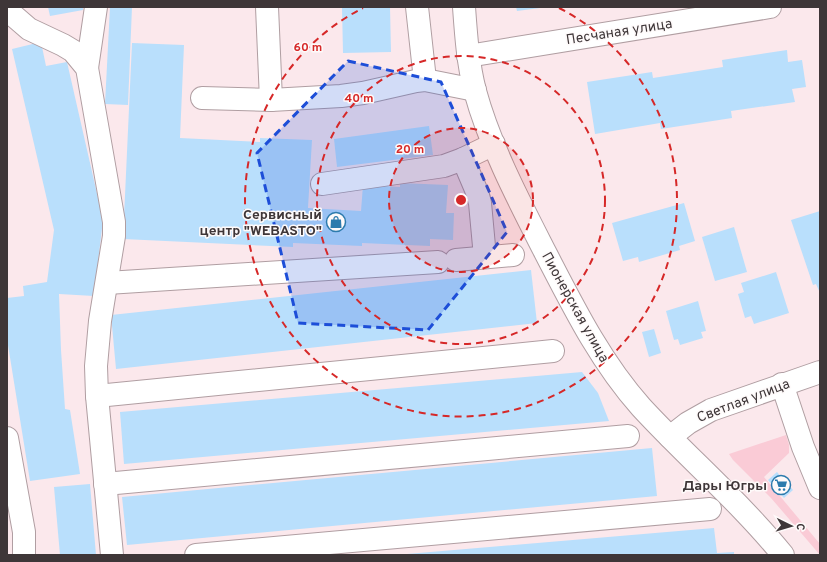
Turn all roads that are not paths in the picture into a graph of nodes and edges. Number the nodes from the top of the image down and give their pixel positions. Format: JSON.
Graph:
{"nodes":[{"id":1,"x":96,"y":7,"type":"edge"},
{"id":2,"x":266,"y":7,"type":"edge"},
{"id":3,"x":417,"y":7,"type":"edge"},
{"id":4,"x":464,"y":7,"type":"edge"},
{"id":5,"x":770,"y":7,"type":"edge"},
{"id":6,"x":7,"y":10,"type":"edge"},
{"id":7,"x":468,"y":56,"type":"junction"},
{"id":8,"x":87,"y":68,"type":"junction"},
{"id":9,"x":425,"y":80,"type":"junction"},
{"id":10,"x":474,"y":90,"type":"junction"},
{"id":11,"x":202,"y":98,"type":"dead end"},
{"id":12,"x":271,"y":100,"type":"junction"},
{"id":13,"x":494,"y":144,"type":"junction"},
{"id":14,"x":463,"y":159,"type":"junction"},
{"id":15,"x":322,"y":184,"type":"dead end"},
{"id":16,"x":513,"y":255,"type":"dead end"},
{"id":17,"x":485,"y":257,"type":"junction"},
{"id":18,"x":107,"y":282,"type":"junction"},
{"id":19,"x":553,"y":351,"type":"dead end"},
{"id":20,"x":820,"y":372,"type":"edge"},
{"id":21,"x":782,"y":384,"type":"junction"},
{"id":22,"x":96,"y":396,"type":"junction"},
{"id":23,"x":628,"y":436,"type":"dead end"},
{"id":24,"x":670,"y":437,"type":"junction"},
{"id":25,"x":7,"y":438,"type":"edge"},
{"id":26,"x":105,"y":484,"type":"junction"},
{"id":27,"x":820,"y":488,"type":"edge"},
{"id":28,"x":710,"y":509,"type":"dead end"},
{"id":29,"x":24,"y":555,"type":"edge"},
{"id":30,"x":112,"y":555,"type":"edge"},
{"id":31,"x":196,"y":555,"type":"edge"},
{"id":32,"x":783,"y":555,"type":"edge"}],
"edges":[{"from":1,"to":8,"type":"street"},
{"from":2,"to":12,"type":"street"},
{"from":3,"to":9,"type":"street"},
{"from":4,"to":7,"type":"street","name":"Пионерская улица"},
{"from":5,"to":7,"type":"street","name":"Песчаная улица"},
{"from":6,"to":8,"type":"street"},
{"from":7,"to":10,"type":"street","name":"Пионерская улица"},
{"from":8,"to":18,"type":"street"},
{"from":9,"to":10,"type":"street"},
{"from":9,"to":12,"type":"street"},
{"from":10,"to":13,"type":"street","name":"Пионерская улица"},
{"from":11,"to":12,"type":"street"},
{"from":13,"to":14,"type":"street"},
{"from":13,"to":24,"type":"street","name":"Пионерская улица"},
{"from":14,"to":15,"type":"street"},
{"from":14,"to":17,"type":"street"},
{"from":16,"to":17,"type":"street"},
{"from":17,"to":18,"type":"street"},
{"from":18,"to":22,"type":"street"},
{"from":19,"to":22,"type":"street"},
{"from":20,"to":21,"type":"street","name":"Светлая улица"},
{"from":21,"to":24,"type":"street","name":"Светлая улица"},
{"from":21,"to":27,"type":"street"},
{"from":22,"to":26,"type":"street"},
{"from":23,"to":26,"type":"street"},
{"from":24,"to":32,"type":"street","name":"Пионерская улица"},
{"from":25,"to":29,"type":"street"},
{"from":26,"to":30,"type":"street"},
{"from":28,"to":31,"type":"street"}]}
